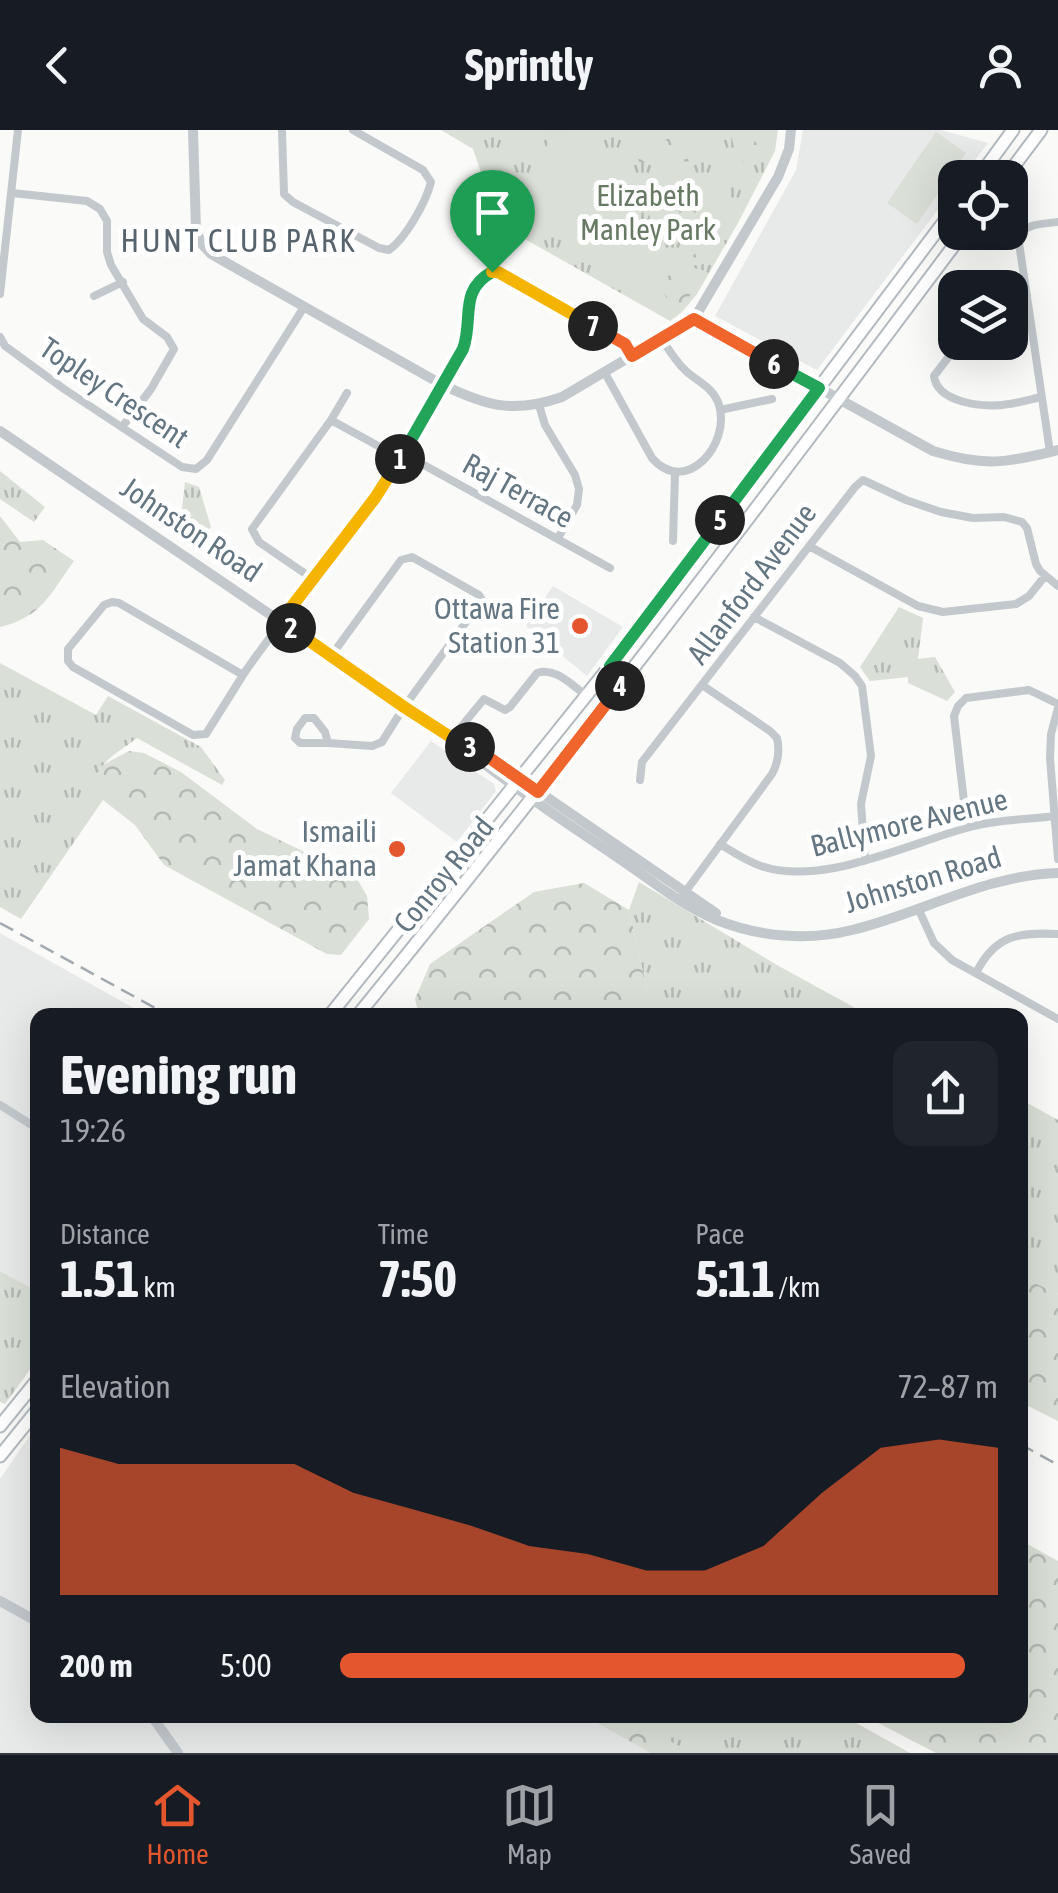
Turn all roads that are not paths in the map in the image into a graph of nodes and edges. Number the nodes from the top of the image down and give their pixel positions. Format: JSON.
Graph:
{"nodes":[{"id":1,"x":18,"y":130,"type":"edge"},
{"id":2,"x":193,"y":130,"type":"edge"},
{"id":3,"x":282,"y":130,"type":"edge"},
{"id":4,"x":353,"y":130,"type":"edge"},
{"id":5,"x":791,"y":130,"type":"edge"},
{"id":6,"x":1013,"y":130,"type":"edge"},
{"id":7,"x":1041,"y":130,"type":"edge"},
{"id":8,"x":991,"y":160,"type":"edge"},
{"id":9,"x":1018,"y":160,"type":"edge"},
{"id":10,"x":12,"y":193,"type":"junction"},
{"id":11,"x":1058,"y":222,"type":"edge"},
{"id":12,"x":938,"y":230,"type":"edge"},
{"id":13,"x":951,"y":250,"type":"edge"},
{"id":14,"x":1023,"y":270,"type":"edge"},
{"id":15,"x":123,"y":282,"type":"junction"},
{"id":16,"x":0,"y":294,"type":"edge"},
{"id":17,"x":94,"y":296,"type":"dead end"},
{"id":18,"x":1028,"y":302,"type":"edge"},
{"id":19,"x":304,"y":307,"type":"junction"},
{"id":20,"x":694,"y":319,"type":"junction"},
{"id":21,"x":0,"y":337,"type":"edge"},
{"id":22,"x":662,"y":339,"type":"junction"},
{"id":23,"x":632,"y":356,"type":"junction"},
{"id":24,"x":946,"y":360,"type":"edge"},
{"id":25,"x":605,"y":373,"type":"junction"},
{"id":26,"x":442,"y":384,"type":"junction"},
{"id":27,"x":819,"y":388,"type":"junction"},
{"id":28,"x":347,"y":393,"type":"dead end"},
{"id":29,"x":1041,"y":397,"type":"junction"},
{"id":30,"x":772,"y":398,"type":"dead end"},
{"id":31,"x":839,"y":400,"type":"junction"},
{"id":32,"x":539,"y":405,"type":"junction"},
{"id":33,"x":720,"y":410,"type":"junction"},
{"id":34,"x":331,"y":420,"type":"junction"},
{"id":35,"x":122,"y":426,"type":"junction"},
{"id":36,"x":0,"y":431,"type":"edge"},
{"id":37,"x":1054,"y":451,"type":"edge"},
{"id":38,"x":402,"y":456,"type":"junction"},
{"id":39,"x":675,"y":473,"type":"junction"},
{"id":40,"x":558,"y":538,"type":"junction"},
{"id":41,"x":673,"y":541,"type":"dead end"},
{"id":42,"x":809,"y":546,"type":"junction"},
{"id":43,"x":610,"y":568,"type":"dead end"},
{"id":44,"x":1045,"y":576,"type":"junction"},
{"id":45,"x":313,"y":579,"type":"junction"},
{"id":46,"x":1058,"y":586,"type":"edge"},
{"id":47,"x":754,"y":616,"type":"junction"},
{"id":48,"x":280,"y":622,"type":"junction"},
{"id":49,"x":330,"y":656,"type":"junction"},
{"id":50,"x":610,"y":666,"type":"junction"},
{"id":51,"x":244,"y":676,"type":"junction"},
{"id":52,"x":627,"y":678,"type":"junction"},
{"id":53,"x":702,"y":684,"type":"junction"},
{"id":54,"x":586,"y":695,"type":"junction"},
{"id":55,"x":1058,"y":706,"type":"edge"},
{"id":56,"x":404,"y":707,"type":"junction"},
{"id":57,"x":452,"y":738,"type":"junction"},
{"id":58,"x":328,"y":743,"type":"junction"},
{"id":59,"x":640,"y":780,"type":"dead end"},
{"id":60,"x":518,"y":782,"type":"junction"},
{"id":61,"x":536,"y":795,"type":"junction"},
{"id":62,"x":1054,"y":816,"type":"junction"},
{"id":63,"x":967,"y":828,"type":"junction"},
{"id":64,"x":720,"y":844,"type":"junction"},
{"id":65,"x":865,"y":859,"type":"junction"},
{"id":66,"x":1058,"y":859,"type":"edge"},
{"id":67,"x":1058,"y":871,"type":"edge"},
{"id":68,"x":682,"y":896,"type":"junction"},
{"id":69,"x":918,"y":908,"type":"junction"},
{"id":70,"x":1058,"y":934,"type":"edge"},
{"id":71,"x":976,"y":973,"type":"junction"},
{"id":72,"x":336,"y":1008,"type":"edge"},
{"id":73,"x":364,"y":1008,"type":"edge"},
{"id":74,"x":1058,"y":1019,"type":"edge"},
{"id":75,"x":0,"y":1105,"type":"edge"},
{"id":76,"x":30,"y":1124,"type":"edge"},
{"id":77,"x":30,"y":1390,"type":"edge"},
{"id":78,"x":30,"y":1419,"type":"edge"},
{"id":79,"x":0,"y":1426,"type":"edge"},
{"id":80,"x":0,"y":1456,"type":"edge"},
{"id":81,"x":0,"y":1601,"type":"edge"},
{"id":82,"x":30,"y":1618,"type":"edge"},
{"id":83,"x":157,"y":1723,"type":"edge"},
{"id":84,"x":178,"y":1752,"type":"edge"}],
"edges":[{"from":1,"to":10,"type":"street"},
{"from":2,"to":19,"type":"street"},
{"from":3,"to":4,"type":"street"},
{"from":5,"to":20,"type":"street"},
{"from":6,"to":8,"type":"main road"},
{"from":7,"to":9,"type":"main road"},
{"from":10,"to":15,"type":"street"},
{"from":10,"to":16,"type":"street"},
{"from":11,"to":14,"type":"street"},
{"from":12,"to":27,"type":"main road","name":"Conroy Road"},
{"from":13,"to":31,"type":"main road","name":"Conroy Road"},
{"from":15,"to":17,"type":"street"},
{"from":15,"to":35,"type":"street"},
{"from":18,"to":29,"type":"street"},
{"from":19,"to":26,"type":"street"},
{"from":19,"to":35,"type":"street","name":"Topley Crescent"},
{"from":20,"to":22,"type":"street"},
{"from":20,"to":27,"type":"street"},
{"from":21,"to":35,"type":"street","name":"Topley Crescent"},
{"from":22,"to":23,"type":"street"},
{"from":22,"to":33,"type":"street"},
{"from":23,"to":25,"type":"street"},
{"from":23,"to":26,"type":"street"},
{"from":24,"to":29,"type":"street"},
{"from":25,"to":32,"type":"street"},
{"from":25,"to":39,"type":"street"},
{"from":26,"to":32,"type":"street"},
{"from":26,"to":38,"type":"street"},
{"from":27,"to":31,"type":"street"},
{"from":27,"to":50,"type":"main road","name":"Conroy Road"},
{"from":28,"to":34,"type":"street"},
{"from":29,"to":37,"type":"street"},
{"from":30,"to":33,"type":"street"},
{"from":31,"to":37,"type":"street"},
{"from":31,"to":52,"type":"main road","name":"Conroy Road"},
{"from":32,"to":40,"type":"street"},
{"from":33,"to":39,"type":"street"},
{"from":34,"to":38,"type":"street","name":"Raj Terrace"},
{"from":34,"to":45,"type":"street"},
{"from":36,"to":48,"type":"street","name":"Johnston Road"},
{"from":38,"to":40,"type":"street","name":"Raj Terrace"},
{"from":38,"to":45,"type":"street"},
{"from":39,"to":41,"type":"street"},
{"from":40,"to":43,"type":"street","name":"Raj Terrace"},
{"from":42,"to":44,"type":"street"},
{"from":42,"to":44,"type":"street","name":"Allanford Avenue"},
{"from":42,"to":47,"type":"street","name":"Allanford Avenue"},
{"from":44,"to":46,"type":"street"},
{"from":45,"to":48,"type":"street"},
{"from":47,"to":53,"type":"street","name":"Allanford Avenue"},
{"from":47,"to":65,"type":"street"},
{"from":48,"to":49,"type":"street","name":"Johnston Road"},
{"from":48,"to":51,"type":"street"},
{"from":49,"to":56,"type":"street","name":"Johnston Road"},
{"from":49,"to":56,"type":"street"},
{"from":50,"to":52,"type":"main road"},
{"from":50,"to":54,"type":"main road","name":"Conroy Road"},
{"from":51,"to":51,"type":"street"},
{"from":52,"to":61,"type":"main road","name":"Conroy Road"},
{"from":53,"to":59,"type":"street"},
{"from":53,"to":64,"type":"street","name":"Allanford Avenue"},
{"from":54,"to":57,"type":"street"},
{"from":54,"to":60,"type":"main road","name":"Conroy Road"},
{"from":55,"to":62,"type":"street"},
{"from":55,"to":63,"type":"street"},
{"from":56,"to":57,"type":"street","name":"Johnston Road"},
{"from":56,"to":58,"type":"street"},
{"from":57,"to":60,"type":"street","name":"Johnston Road"},
{"from":58,"to":58,"type":"street"},
{"from":60,"to":61,"type":"street","name":"Johnston Road"},
{"from":60,"to":72,"type":"main road","name":"Conroy Road"},
{"from":61,"to":68,"type":"street","name":"Johnston Road"},
{"from":61,"to":73,"type":"main road","name":"Conroy Road"},
{"from":62,"to":63,"type":"street","name":"Ballymore Avenue"},
{"from":62,"to":66,"type":"street"},
{"from":63,"to":65,"type":"street","name":"Ballymore Avenue"},
{"from":64,"to":65,"type":"street","name":"Ballymore Avenue"},
{"from":64,"to":68,"type":"street","name":"Allanford Avenue"},
{"from":67,"to":69,"type":"street","name":"Johnston Road"},
{"from":68,"to":69,"type":"street","name":"Johnston Road"},
{"from":69,"to":71,"type":"street"},
{"from":70,"to":71,"type":"street"},
{"from":71,"to":74,"type":"street"},
{"from":75,"to":76,"type":"street"},
{"from":77,"to":79,"type":"main road"},
{"from":78,"to":80,"type":"main road"},
{"from":81,"to":82,"type":"street"},
{"from":83,"to":84,"type":"street"}]}
